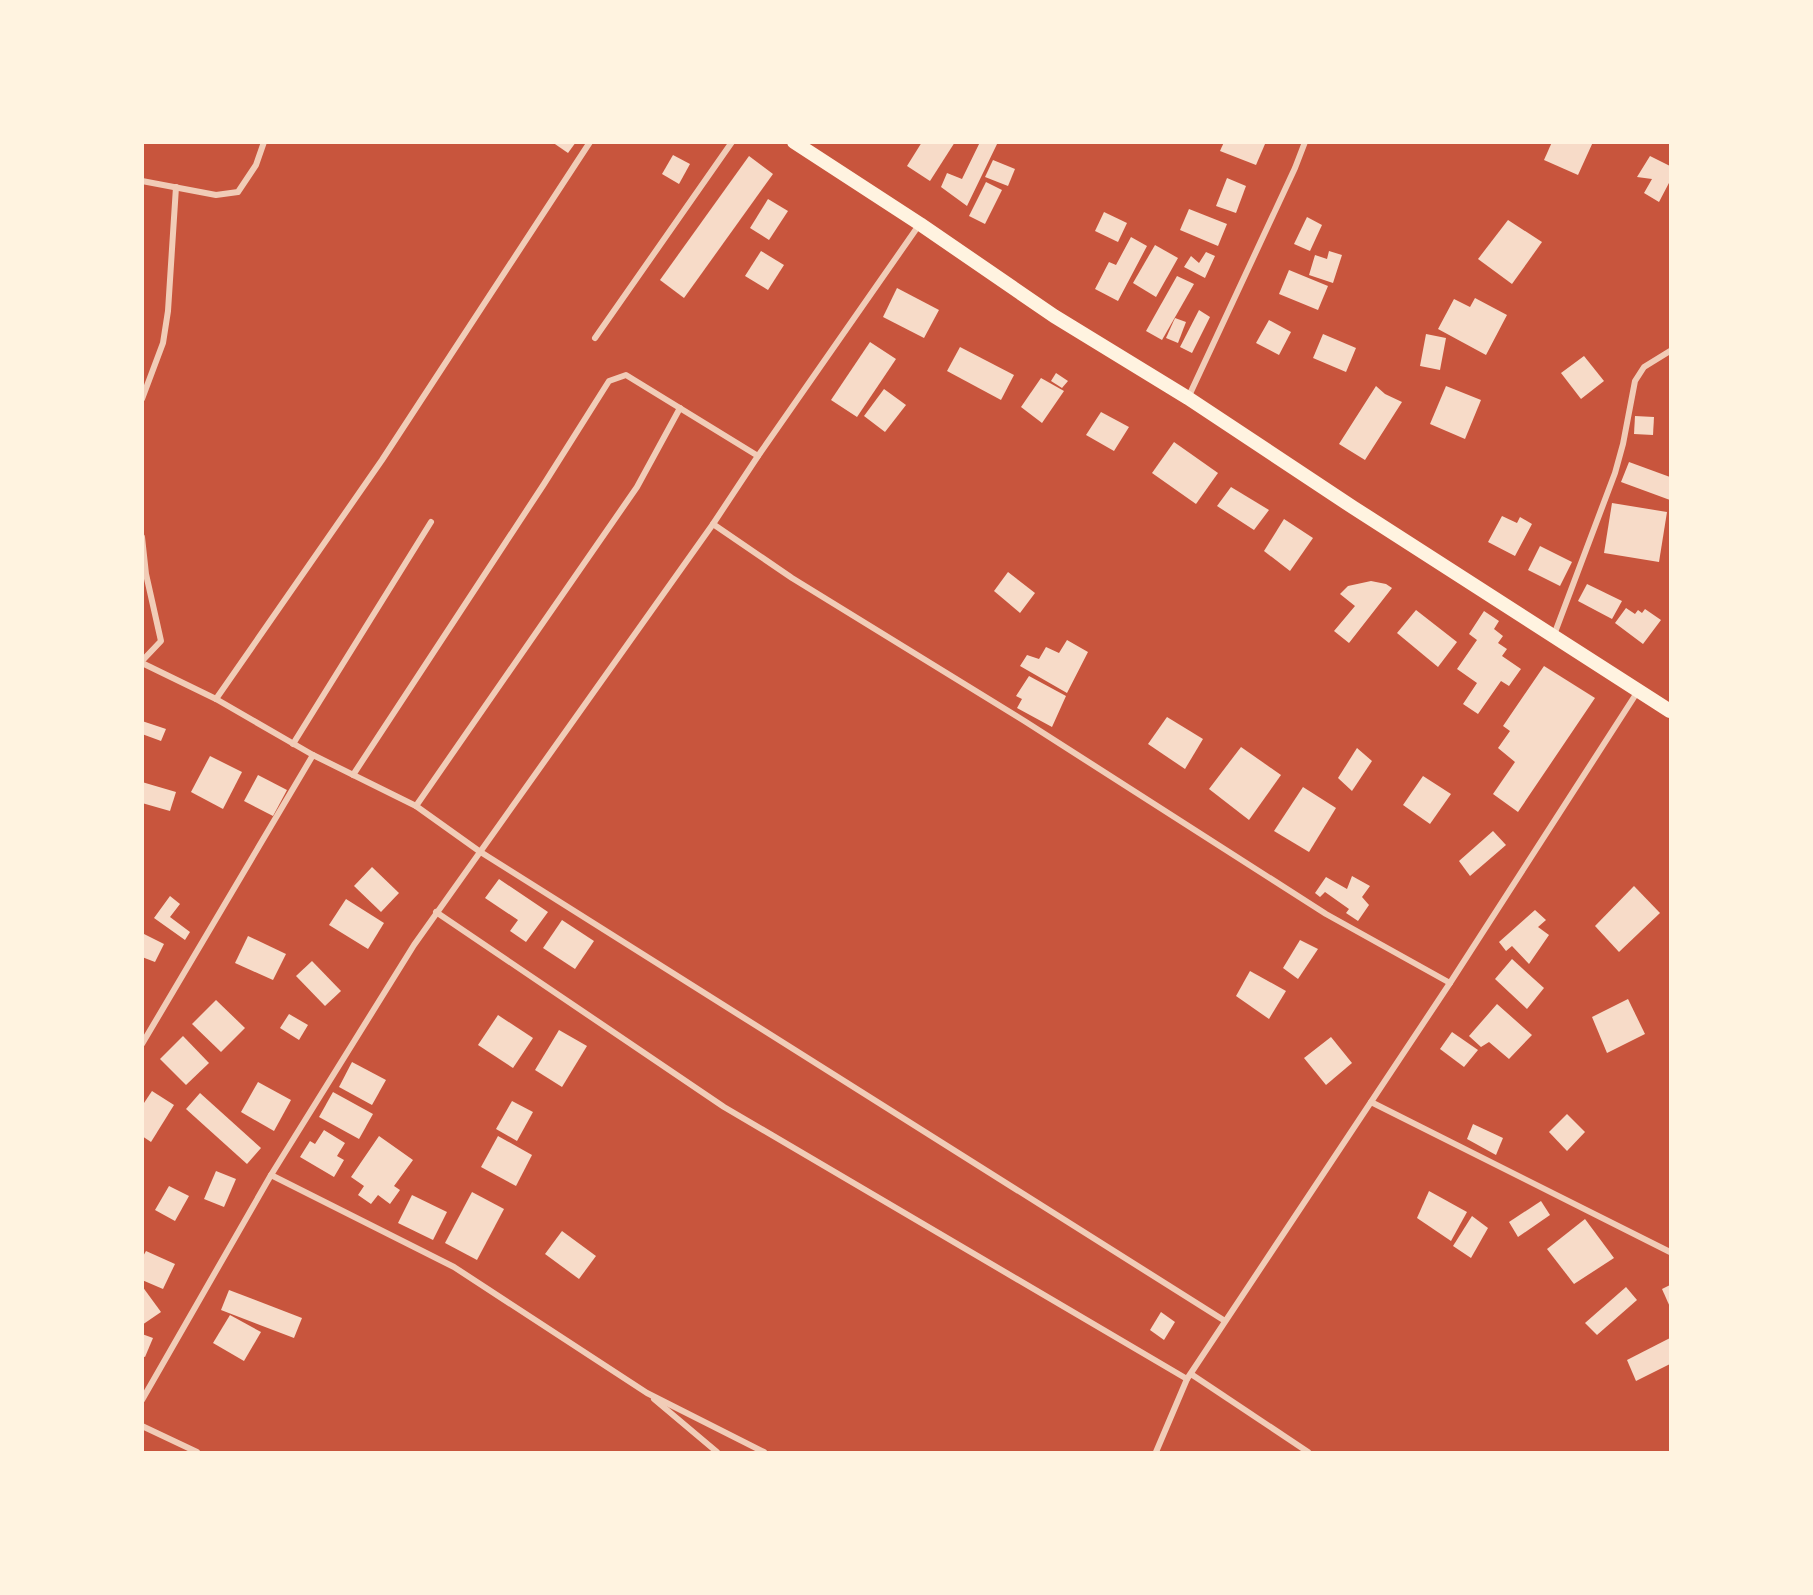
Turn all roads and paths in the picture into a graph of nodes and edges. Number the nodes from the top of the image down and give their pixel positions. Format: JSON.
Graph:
{"nodes":[{"id":1,"x":264,"y":142,"type":"edge"},
{"id":2,"x":590,"y":142,"type":"edge"},
{"id":3,"x":732,"y":142,"type":"edge"},
{"id":4,"x":794,"y":142,"type":"edge"},
{"id":5,"x":1305,"y":142,"type":"edge"},
{"id":6,"x":142,"y":181,"type":"edge"},
{"id":7,"x":176,"y":187,"type":"junction"},
{"id":8,"x":920,"y":224,"type":"junction"},
{"id":9,"x":595,"y":338,"type":"dead end"},
{"id":10,"x":1671,"y":351,"type":"edge"},
{"id":11,"x":1188,"y":398,"type":"junction"},
{"id":12,"x":142,"y":399,"type":"edge"},
{"id":13,"x":680,"y":408,"type":"junction"},
{"id":14,"x":758,"y":456,"type":"junction"},
{"id":15,"x":431,"y":522,"type":"dead end"},
{"id":16,"x":713,"y":524,"type":"junction"},
{"id":17,"x":142,"y":537,"type":"edge"},
{"id":18,"x":1554,"y":636,"type":"junction"},
{"id":19,"x":142,"y":662,"type":"edge"},
{"id":20,"x":1639,"y":690,"type":"junction"},
{"id":21,"x":216,"y":699,"type":"junction"},
{"id":22,"x":1670,"y":713,"type":"edge"},
{"id":23,"x":293,"y":744,"type":"junction"},
{"id":24,"x":313,"y":755,"type":"junction"},
{"id":25,"x":353,"y":775,"type":"junction"},
{"id":26,"x":416,"y":806,"type":"junction"},
{"id":27,"x":479,"y":851,"type":"junction"},
{"id":28,"x":436,"y":912,"type":"junction"},
{"id":29,"x":1450,"y":983,"type":"junction"},
{"id":30,"x":142,"y":1044,"type":"edge"},
{"id":31,"x":1371,"y":1102,"type":"junction"},
{"id":32,"x":272,"y":1175,"type":"junction"},
{"id":33,"x":1671,"y":1252,"type":"edge"},
{"id":34,"x":1225,"y":1321,"type":"junction"},
{"id":35,"x":1189,"y":1376,"type":"junction"},
{"id":36,"x":647,"y":1393,"type":"junction"},
{"id":37,"x":142,"y":1400,"type":"edge"},
{"id":38,"x":142,"y":1426,"type":"edge"},
{"id":39,"x":196,"y":1452,"type":"edge"},
{"id":40,"x":717,"y":1452,"type":"edge"},
{"id":41,"x":764,"y":1452,"type":"edge"},
{"id":42,"x":1156,"y":1452,"type":"edge"},
{"id":43,"x":1308,"y":1452,"type":"edge"}],
"edges":[{"from":1,"to":7,"type":"street"},
{"from":2,"to":21,"type":"street"},
{"from":3,"to":9,"type":"street"},
{"from":4,"to":8,"type":"highway"},
{"from":5,"to":11,"type":"street"},
{"from":6,"to":7,"type":"street"},
{"from":7,"to":12,"type":"street"},
{"from":8,"to":11,"type":"highway"},
{"from":8,"to":14,"type":"street"},
{"from":10,"to":18,"type":"street"},
{"from":11,"to":18,"type":"highway"},
{"from":13,"to":14,"type":"street"},
{"from":13,"to":25,"type":"street"},
{"from":13,"to":26,"type":"street"},
{"from":14,"to":16,"type":"street"},
{"from":15,"to":23,"type":"street"},
{"from":16,"to":27,"type":"street"},
{"from":16,"to":29,"type":"street"},
{"from":17,"to":19,"type":"street"},
{"from":18,"to":20,"type":"highway"},
{"from":19,"to":21,"type":"street"},
{"from":20,"to":22,"type":"highway"},
{"from":20,"to":29,"type":"street"},
{"from":21,"to":23,"type":"street"},
{"from":23,"to":24,"type":"street"},
{"from":24,"to":25,"type":"street"},
{"from":24,"to":30,"type":"street"},
{"from":25,"to":26,"type":"street"},
{"from":26,"to":27,"type":"street"},
{"from":27,"to":28,"type":"street"},
{"from":27,"to":34,"type":"street"},
{"from":28,"to":32,"type":"street"},
{"from":28,"to":35,"type":"street"},
{"from":29,"to":31,"type":"street"},
{"from":31,"to":33,"type":"street"},
{"from":31,"to":34,"type":"street"},
{"from":32,"to":36,"type":"street"},
{"from":32,"to":37,"type":"street"},
{"from":34,"to":35,"type":"street"},
{"from":35,"to":42,"type":"street"},
{"from":35,"to":43,"type":"street"},
{"from":36,"to":40,"type":"street"},
{"from":36,"to":41,"type":"street"},
{"from":38,"to":39,"type":"street"}]}
